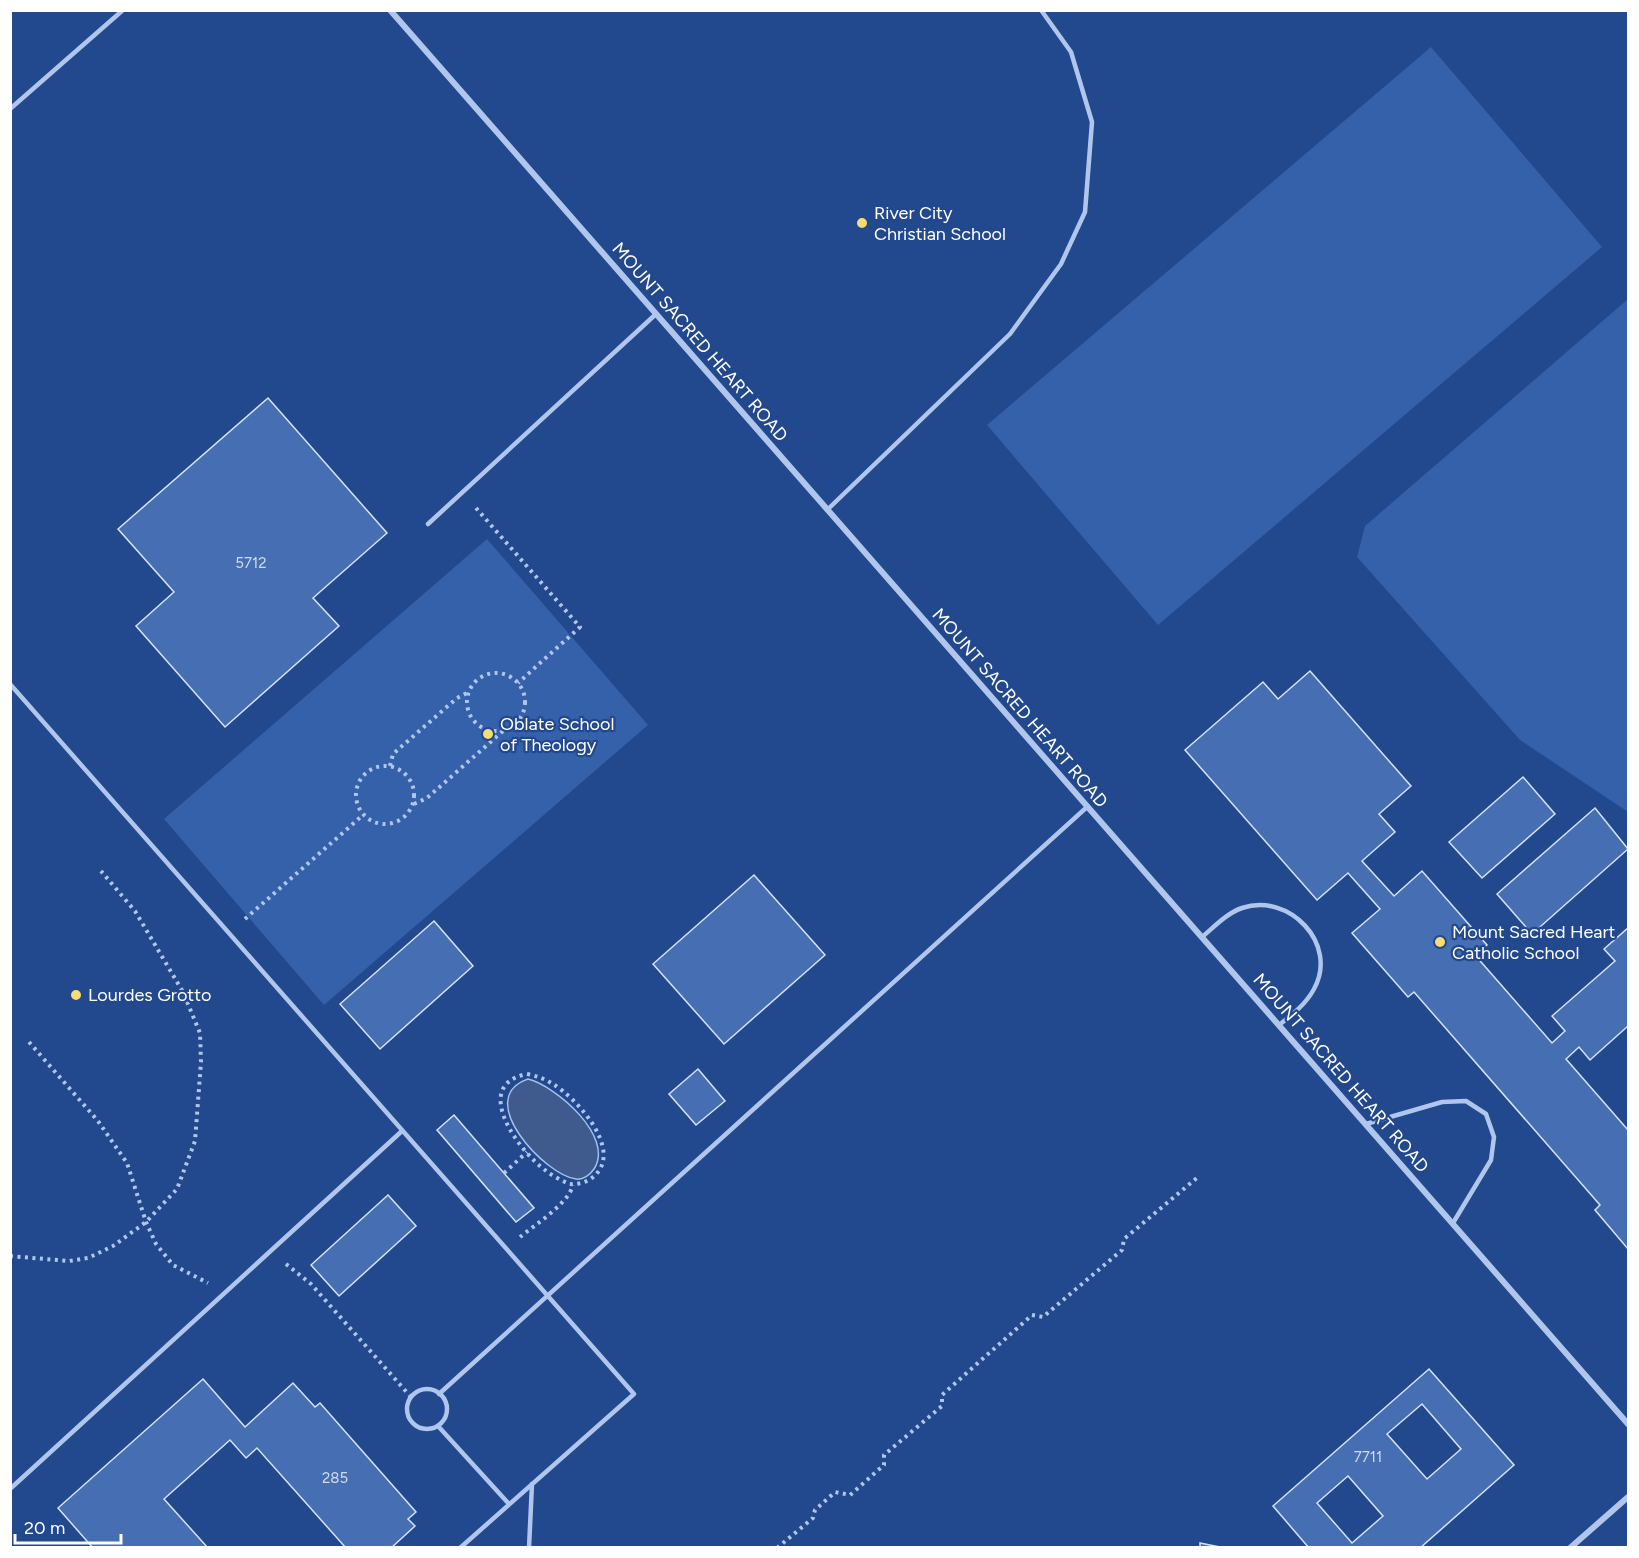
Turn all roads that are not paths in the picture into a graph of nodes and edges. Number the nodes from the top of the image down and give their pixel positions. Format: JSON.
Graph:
{"nodes":[{"id":1,"x":123,"y":10,"type":"edge"},
{"id":2,"x":390,"y":10,"type":"edge"},
{"id":3,"x":1041,"y":10,"type":"edge"},
{"id":4,"x":10,"y":109,"type":"edge"},
{"id":5,"x":656,"y":314,"type":"junction"},
{"id":6,"x":827,"y":510,"type":"junction"},
{"id":7,"x":428,"y":524,"type":"dead end"},
{"id":8,"x":10,"y":684,"type":"edge"},
{"id":9,"x":1087,"y":807,"type":"junction"},
{"id":10,"x":1202,"y":938,"type":"junction"},
{"id":11,"x":1279,"y":1025,"type":"junction"},
{"id":12,"x":1366,"y":1124,"type":"junction"},
{"id":13,"x":402,"y":1131,"type":"junction"},
{"id":14,"x":1452,"y":1223,"type":"junction"},
{"id":15,"x":547,"y":1296,"type":"junction"},
{"id":16,"x":440,"y":1394,"type":"junction"},
{"id":17,"x":1629,"y":1424,"type":"edge"},
{"id":18,"x":438,"y":1426,"type":"junction"},
{"id":19,"x":532,"y":1484,"type":"junction"},
{"id":20,"x":10,"y":1489,"type":"edge"},
{"id":21,"x":1627,"y":1501,"type":"edge"},
{"id":22,"x":509,"y":1504,"type":"junction"},
{"id":23,"x":460,"y":1548,"type":"edge"},
{"id":24,"x":529,"y":1548,"type":"edge"},
{"id":25,"x":1570,"y":1548,"type":"edge"}],
"edges":[{"from":1,"to":4,"type":"lane"},
{"from":2,"to":5,"type":"street","name":"MOUNT SACRED HEART ROAD"},
{"from":3,"to":6,"type":"lane"},
{"from":5,"to":6,"type":"street","name":"MOUNT SACRED HEART ROAD"},
{"from":5,"to":7,"type":"lane"},
{"from":6,"to":9,"type":"street","name":"MOUNT SACRED HEART ROAD"},
{"from":8,"to":13,"type":"lane"},
{"from":9,"to":10,"type":"street","name":"MOUNT SACRED HEART ROAD"},
{"from":9,"to":15,"type":"lane"},
{"from":10,"to":11,"type":"street","name":"MOUNT SACRED HEART ROAD"},
{"from":10,"to":11,"type":"lane"},
{"from":11,"to":12,"type":"street","name":"MOUNT SACRED HEART ROAD"},
{"from":12,"to":14,"type":"street","name":"MOUNT SACRED HEART ROAD"},
{"from":12,"to":14,"type":"lane"},
{"from":13,"to":15,"type":"lane"},
{"from":13,"to":20,"type":"lane"},
{"from":14,"to":17,"type":"street","name":"MOUNT SACRED HEART ROAD"},
{"from":15,"to":16,"type":"lane"},
{"from":15,"to":19,"type":"lane"},
{"from":16,"to":18,"type":"lane"},
{"from":16,"to":18,"type":"lane"},
{"from":18,"to":22,"type":"lane"},
{"from":19,"to":22,"type":"lane"},
{"from":19,"to":24,"type":"lane"},
{"from":21,"to":25,"type":"street"},
{"from":22,"to":23,"type":"lane"}]}
